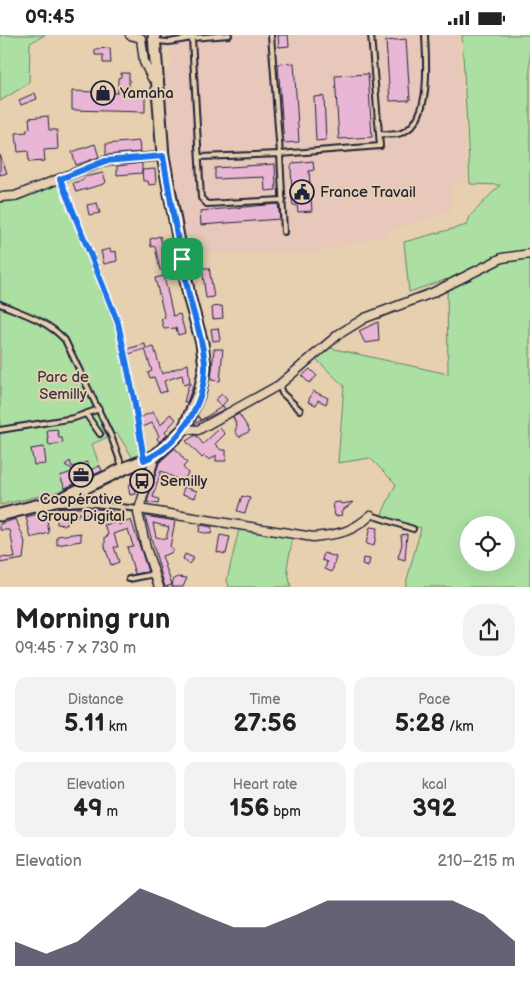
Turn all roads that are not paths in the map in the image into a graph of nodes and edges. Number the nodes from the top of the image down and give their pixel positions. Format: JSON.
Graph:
{"nodes":[{"id":1,"x":135,"y":35,"type":"edge"},
{"id":2,"x":229,"y":35,"type":"edge"},
{"id":3,"x":270,"y":35,"type":"edge"},
{"id":4,"x":371,"y":35,"type":"edge"},
{"id":5,"x":426,"y":35,"type":"edge"},
{"id":6,"x":192,"y":36,"type":"edge"},
{"id":7,"x":154,"y":38,"type":"edge"},
{"id":8,"x":157,"y":79,"type":"junction"},
{"id":9,"x":379,"y":134,"type":"junction"},
{"id":10,"x":280,"y":154,"type":"junction"},
{"id":11,"x":163,"y":156,"type":"junction"},
{"id":12,"x":199,"y":157,"type":"junction"},
{"id":13,"x":60,"y":179,"type":"junction"},
{"id":14,"x":0,"y":197,"type":"edge"},
{"id":15,"x":283,"y":200,"type":"junction"},
{"id":16,"x":284,"y":232,"type":"dead end"},
{"id":17,"x":530,"y":254,"type":"edge"},
{"id":18,"x":0,"y":304,"type":"edge"},
{"id":19,"x":280,"y":385,"type":"junction"},
{"id":20,"x":99,"y":409,"type":"junction"},
{"id":21,"x":300,"y":409,"type":"dead end"},
{"id":22,"x":86,"y":414,"type":"junction"},
{"id":23,"x":0,"y":429,"type":"edge"},
{"id":24,"x":184,"y":429,"type":"junction"},
{"id":25,"x":100,"y":434,"type":"dead end"},
{"id":26,"x":150,"y":458,"type":"junction"},
{"id":27,"x":123,"y":469,"type":"junction"},
{"id":28,"x":51,"y":502,"type":"junction"},
{"id":29,"x":139,"y":509,"type":"junction"},
{"id":30,"x":0,"y":515,"type":"edge"},
{"id":31,"x":371,"y":515,"type":"joint"},
{"id":32,"x":413,"y":529,"type":"dead end"},
{"id":33,"x":155,"y":575,"type":"junction"},
{"id":34,"x":129,"y":579,"type":"dead end"},
{"id":35,"x":159,"y":587,"type":"edge"}],
"edges":[{"from":1,"to":8,"type":"street"},
{"from":2,"to":6,"type":"lane"},
{"from":3,"to":10,"type":"lane"},
{"from":4,"to":9,"type":"lane"},
{"from":5,"to":9,"type":"lane"},
{"from":6,"to":7,"type":"lane"},
{"from":6,"to":12,"type":"lane"},
{"from":7,"to":8,"type":"main road"},
{"from":8,"to":11,"type":"main road"},
{"from":9,"to":10,"type":"lane"},
{"from":10,"to":12,"type":"lane"},
{"from":10,"to":15,"type":"lane"},
{"from":11,"to":13,"type":"street"},
{"from":11,"to":24,"type":"main road"},
{"from":12,"to":15,"type":"lane"},
{"from":13,"to":14,"type":"street"},
{"from":13,"to":26,"type":"lane"},
{"from":15,"to":16,"type":"lane"},
{"from":17,"to":19,"type":"street"},
{"from":18,"to":20,"type":"lane"},
{"from":19,"to":21,"type":"lane"},
{"from":19,"to":24,"type":"street"},
{"from":20,"to":22,"type":"lane"},
{"from":20,"to":27,"type":"lane"},
{"from":22,"to":23,"type":"lane"},
{"from":22,"to":25,"type":"lane"},
{"from":24,"to":26,"type":"main road"},
{"from":26,"to":27,"type":"main road"},
{"from":26,"to":29,"type":"street"},
{"from":27,"to":28,"type":"main road"},
{"from":28,"to":29,"type":"lane"},
{"from":28,"to":30,"type":"main road"},
{"from":29,"to":31,"type":"street"},
{"from":29,"to":33,"type":"street"},
{"from":31,"to":32,"type":"lane"},
{"from":33,"to":34,"type":"lane"},
{"from":33,"to":35,"type":"street"}]}
